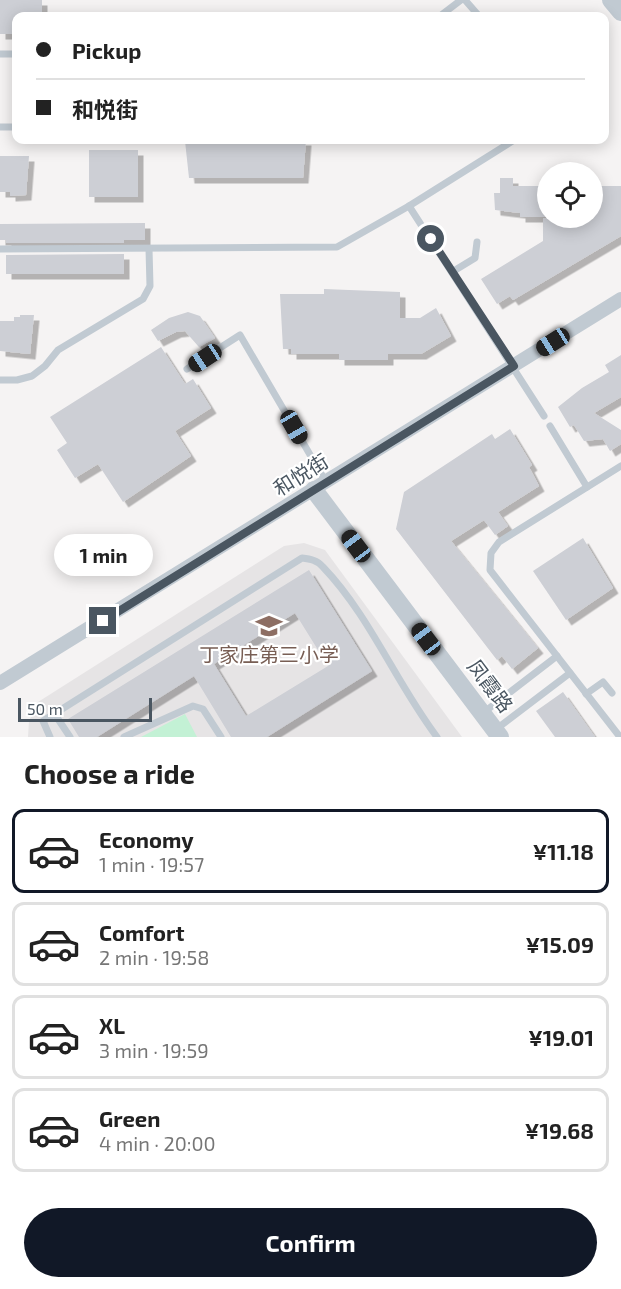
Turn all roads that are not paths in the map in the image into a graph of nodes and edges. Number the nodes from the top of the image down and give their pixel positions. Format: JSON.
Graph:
{"nodes":[{"id":1,"x":463,"y":0,"type":"edge"},
{"id":2,"x":611,"y":0,"type":"edge"},
{"id":3,"x":446,"y":12,"type":"edge"},
{"id":4,"x":475,"y":12,"type":"edge"},
{"id":5,"x":621,"y":12,"type":"edge"},
{"id":6,"x":508,"y":144,"type":"edge"},
{"id":7,"x":409,"y":206,"type":"junction"},
{"id":8,"x":477,"y":242,"type":"dead end"},
{"id":9,"x":0,"y":249,"type":"edge"},
{"id":10,"x":149,"y":249,"type":"junction"},
{"id":11,"x":452,"y":272,"type":"junction"},
{"id":12,"x":621,"y":299,"type":"edge"},
{"id":13,"x":514,"y":366,"type":"junction"},
{"id":14,"x":187,"y":369,"type":"dead end"},
{"id":15,"x":0,"y":380,"type":"edge"},
{"id":16,"x":544,"y":416,"type":"dead end"},
{"id":17,"x":550,"y":426,"type":"dead end"},
{"id":18,"x":621,"y":466,"type":"edge"},
{"id":19,"x":320,"y":486,"type":"junction"},
{"id":20,"x":587,"y":487,"type":"junction"},
{"id":21,"x":557,"y":656,"type":"junction"},
{"id":22,"x":570,"y":673,"type":"junction"},
{"id":23,"x":0,"y":683,"type":"edge"},
{"id":24,"x":612,"y":693,"type":"dead end"},
{"id":25,"x":586,"y":694,"type":"junction"},
{"id":26,"x":54,"y":714,"type":"junction"},
{"id":27,"x":482,"y":714,"type":"junction"},
{"id":28,"x":497,"y":733,"type":"edge"},
{"id":29,"x":50,"y":737,"type":"edge"},
{"id":30,"x":70,"y":737,"type":"edge"},
{"id":31,"x":124,"y":737,"type":"edge"},
{"id":32,"x":221,"y":737,"type":"edge"},
{"id":33,"x":437,"y":737,"type":"edge"},
{"id":34,"x":620,"y":737,"type":"edge"}],
"edges":[{"from":1,"to":3,"type":"lane"},
{"from":1,"to":4,"type":"lane"},
{"from":2,"to":5,"type":"street"},
{"from":6,"to":7,"type":"lane"},
{"from":7,"to":10,"type":"lane"},
{"from":7,"to":11,"type":"lane"},
{"from":8,"to":11,"type":"lane"},
{"from":9,"to":10,"type":"lane"},
{"from":10,"to":15,"type":"lane"},
{"from":11,"to":13,"type":"lane"},
{"from":12,"to":13,"type":"street","name":"和悦街"},
{"from":13,"to":16,"type":"lane"},
{"from":13,"to":19,"type":"street","name":"和悦街"},
{"from":14,"to":19,"type":"lane"},
{"from":17,"to":20,"type":"lane"},
{"from":18,"to":20,"type":"lane"},
{"from":19,"to":23,"type":"street","name":"和悦街"},
{"from":19,"to":27,"type":"street","name":"凤霞路"},
{"from":20,"to":21,"type":"lane"},
{"from":21,"to":22,"type":"lane"},
{"from":21,"to":27,"type":"lane"},
{"from":22,"to":25,"type":"lane"},
{"from":22,"to":28,"type":"lane"},
{"from":24,"to":25,"type":"lane"},
{"from":25,"to":34,"type":"lane"},
{"from":26,"to":29,"type":"lane"},
{"from":26,"to":30,"type":"lane"},
{"from":26,"to":33,"type":"lane"},
{"from":27,"to":28,"type":"street","name":"凤霞路"},
{"from":31,"to":32,"type":"lane"}]}
